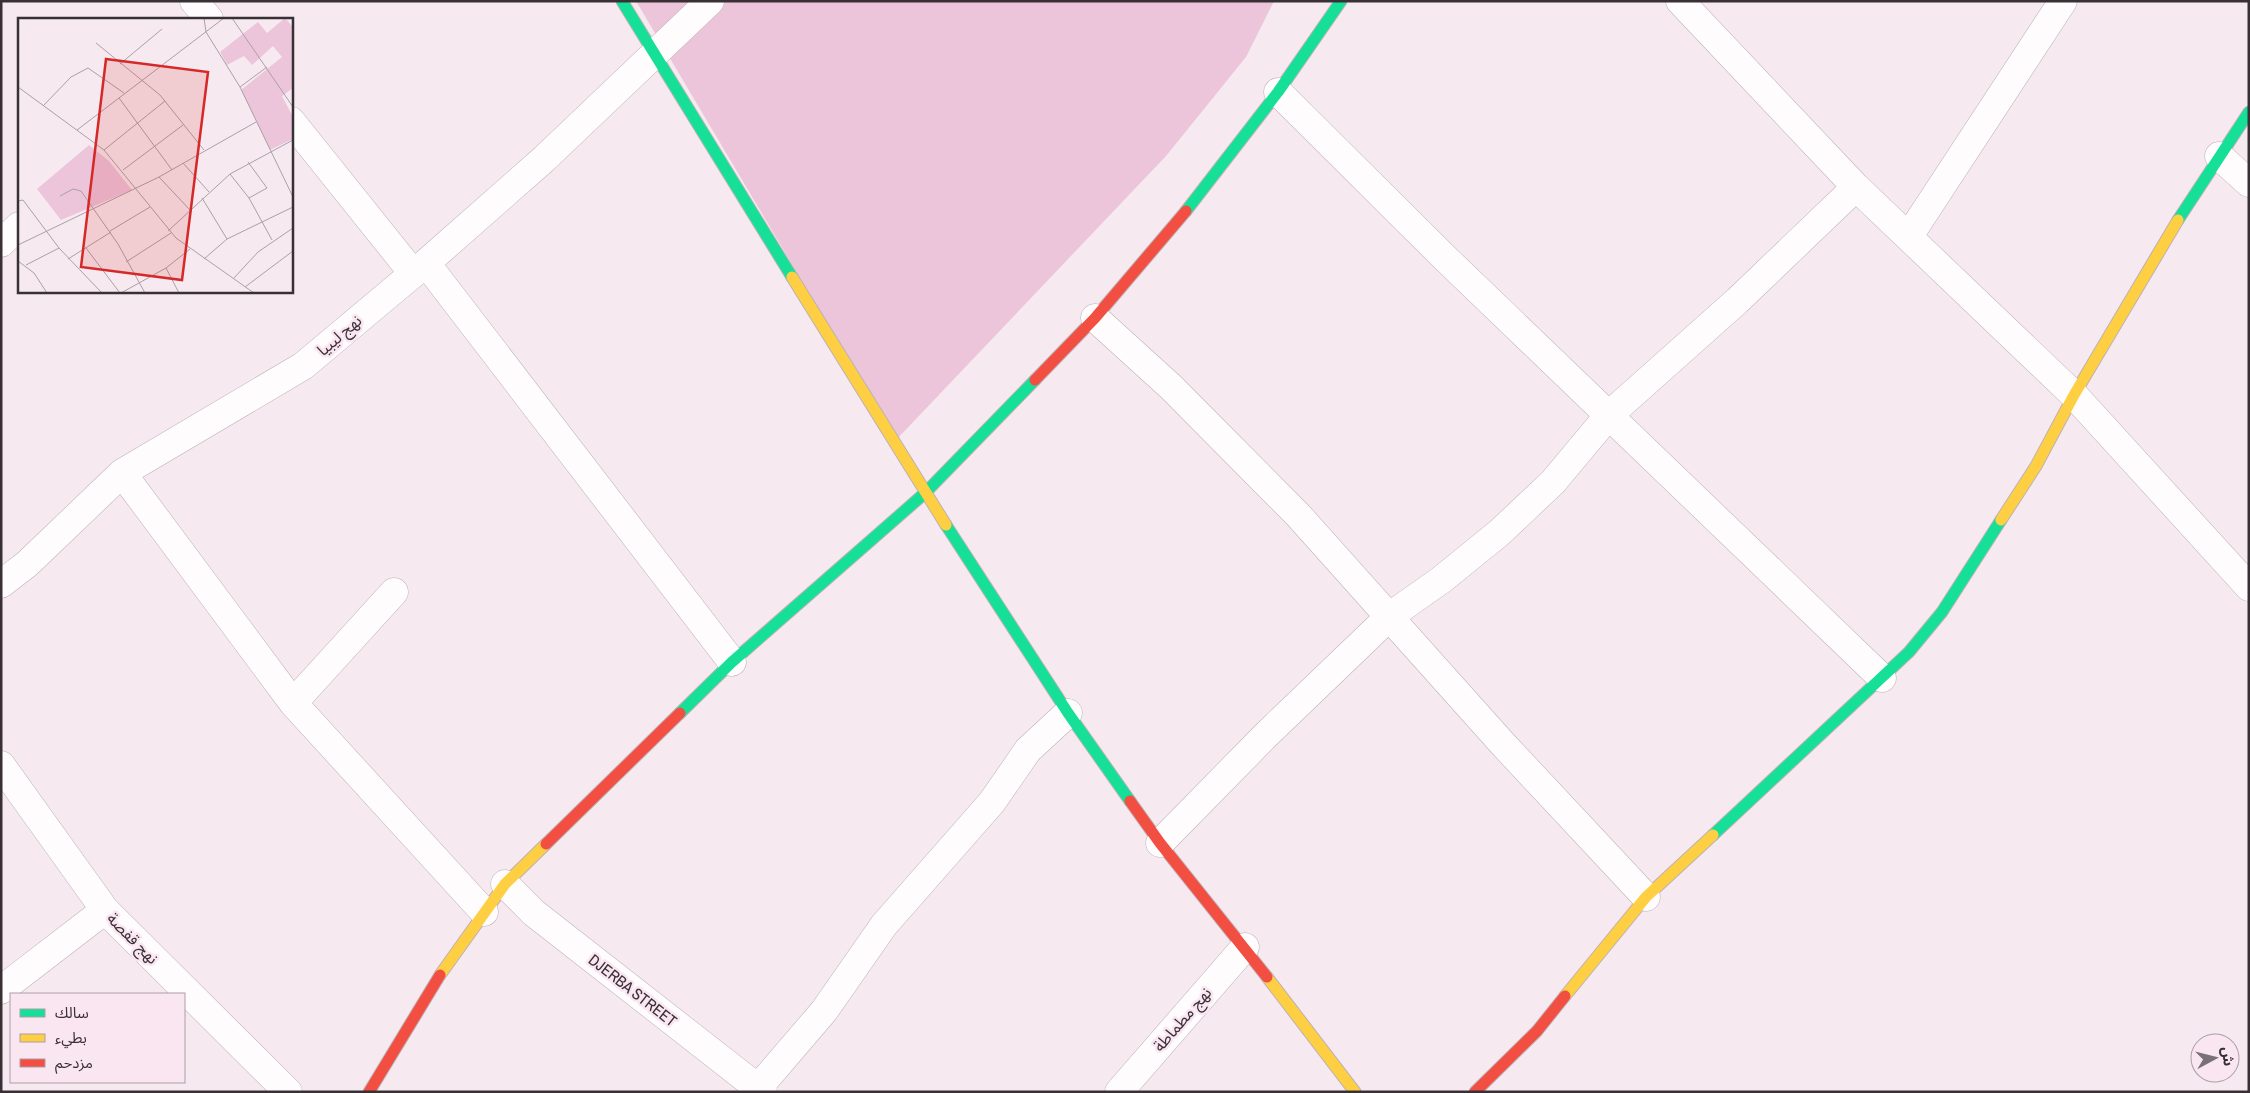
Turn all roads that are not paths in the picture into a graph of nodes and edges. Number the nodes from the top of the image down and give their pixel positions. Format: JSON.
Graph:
{"nodes":[{"id":1,"x":194,"y":1,"type":"edge"},
{"id":2,"x":622,"y":1,"type":"edge"},
{"id":3,"x":710,"y":1,"type":"edge"},
{"id":4,"x":1341,"y":1,"type":"edge"},
{"id":5,"x":1680,"y":1,"type":"edge"},
{"id":6,"x":2063,"y":1,"type":"edge"},
{"id":7,"x":208,"y":18,"type":"edge"},
{"id":8,"x":654,"y":55,"type":"junction"},
{"id":9,"x":1278,"y":92,"type":"junction"},
{"id":10,"x":2249,"y":112,"type":"edge"},
{"id":11,"x":292,"y":122,"type":"edge"},
{"id":12,"x":2219,"y":156,"type":"junction"},
{"id":13,"x":2249,"y":183,"type":"edge"},
{"id":14,"x":1856,"y":187,"type":"junction"},
{"id":15,"x":18,"y":227,"type":"edge"},
{"id":16,"x":1909,"y":236,"type":"junction"},
{"id":17,"x":1,"y":243,"type":"edge"},
{"id":18,"x":419,"y":268,"type":"junction"},
{"id":19,"x":1095,"y":318,"type":"junction"},
{"id":20,"x":2074,"y":395,"type":"junction"},
{"id":21,"x":1609,"y":415,"type":"junction"},
{"id":22,"x":122,"y":473,"type":"junction"},
{"id":23,"x":925,"y":493,"type":"junction"},
{"id":24,"x":1,"y":584,"type":"edge"},
{"id":25,"x":2249,"y":587,"type":"edge"},
{"id":26,"x":394,"y":592,"type":"dead end"},
{"id":27,"x":1390,"y":616,"type":"junction"},
{"id":28,"x":732,"y":662,"type":"junction"},
{"id":29,"x":1882,"y":678,"type":"junction"},
{"id":30,"x":293,"y":703,"type":"junction"},
{"id":31,"x":1068,"y":712,"type":"junction"},
{"id":32,"x":1,"y":765,"type":"edge"},
{"id":33,"x":1160,"y":843,"type":"junction"},
{"id":34,"x":506,"y":884,"type":"junction"},
{"id":35,"x":1646,"y":897,"type":"junction"},
{"id":36,"x":105,"y":910,"type":"junction"},
{"id":37,"x":484,"y":912,"type":"junction"},
{"id":38,"x":1245,"y":947,"type":"junction"},
{"id":39,"x":1,"y":990,"type":"edge"},
{"id":40,"x":760,"y":1090,"type":"edge"},
{"id":41,"x":288,"y":1092,"type":"edge"},
{"id":42,"x":369,"y":1092,"type":"edge"},
{"id":43,"x":1119,"y":1092,"type":"edge"},
{"id":44,"x":1355,"y":1092,"type":"edge"},
{"id":45,"x":1475,"y":1092,"type":"edge"}],
"edges":[{"from":1,"to":7,"type":"street"},
{"from":2,"to":8,"type":"street"},
{"from":3,"to":8,"type":"street","name":"نهج ليبيا"},
{"from":4,"to":9,"type":"street"},
{"from":5,"to":14,"type":"street"},
{"from":6,"to":16,"type":"street"},
{"from":8,"to":18,"type":"street","name":"نهج ليبيا"},
{"from":8,"to":23,"type":"street"},
{"from":9,"to":19,"type":"street"},
{"from":9,"to":21,"type":"street"},
{"from":10,"to":12,"type":"street"},
{"from":11,"to":18,"type":"street"},
{"from":12,"to":13,"type":"street"},
{"from":12,"to":20,"type":"street"},
{"from":14,"to":16,"type":"street"},
{"from":14,"to":21,"type":"street"},
{"from":15,"to":17,"type":"street"},
{"from":16,"to":20,"type":"street"},
{"from":18,"to":22,"type":"street","name":"نهج ليبيا"},
{"from":18,"to":28,"type":"street"},
{"from":19,"to":23,"type":"street"},
{"from":19,"to":27,"type":"street"},
{"from":20,"to":25,"type":"street"},
{"from":20,"to":29,"type":"street"},
{"from":21,"to":27,"type":"street"},
{"from":21,"to":29,"type":"street"},
{"from":22,"to":24,"type":"street","name":"نهج ليبيا"},
{"from":22,"to":30,"type":"street"},
{"from":23,"to":28,"type":"street"},
{"from":23,"to":31,"type":"street"},
{"from":26,"to":30,"type":"street"},
{"from":27,"to":33,"type":"street"},
{"from":27,"to":35,"type":"street"},
{"from":28,"to":34,"type":"street"},
{"from":29,"to":35,"type":"street"},
{"from":30,"to":37,"type":"street"},
{"from":31,"to":33,"type":"street"},
{"from":31,"to":40,"type":"street"},
{"from":32,"to":36,"type":"street","name":"نهج قفصة"},
{"from":33,"to":38,"type":"street"},
{"from":34,"to":37,"type":"street"},
{"from":34,"to":40,"type":"street","name":"DJERBA STREET"},
{"from":35,"to":45,"type":"street"},
{"from":36,"to":39,"type":"street"},
{"from":36,"to":41,"type":"street","name":"نهج قفصة"},
{"from":37,"to":42,"type":"street"},
{"from":38,"to":43,"type":"street","name":"نهج مطماطة"},
{"from":38,"to":44,"type":"street"}]}
